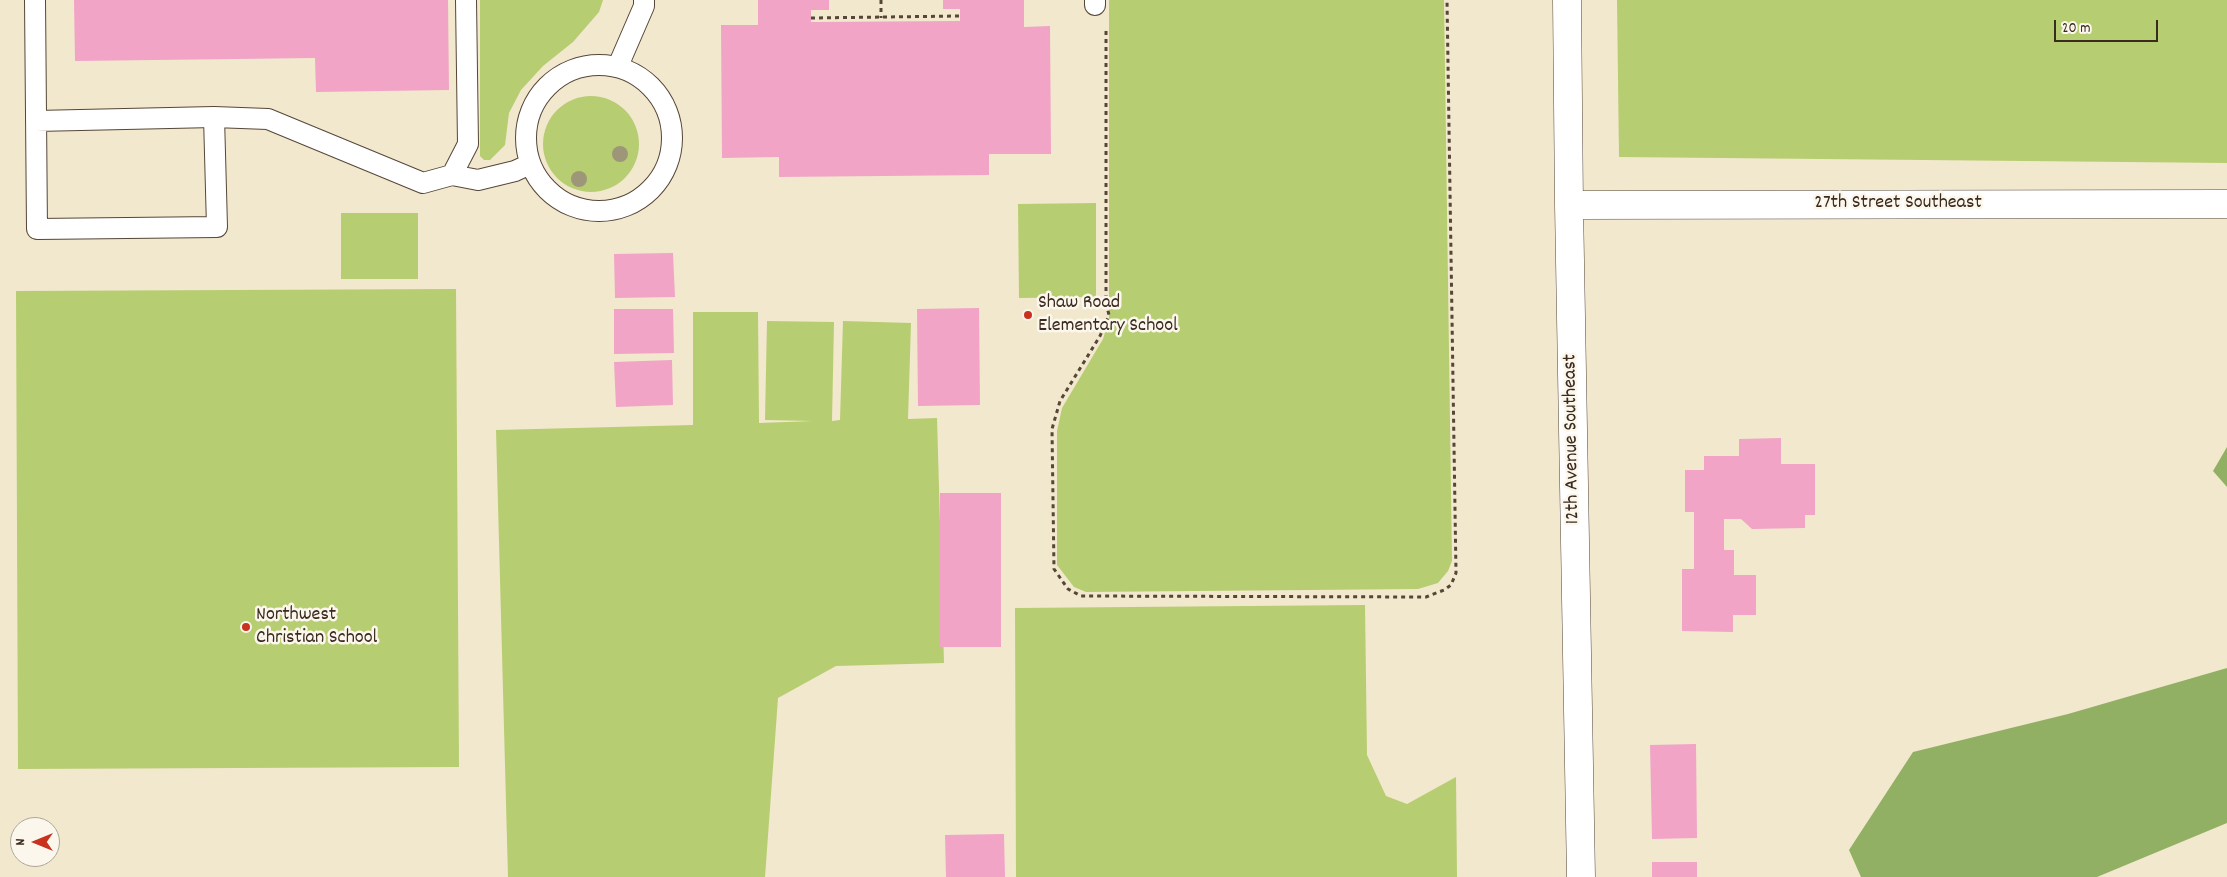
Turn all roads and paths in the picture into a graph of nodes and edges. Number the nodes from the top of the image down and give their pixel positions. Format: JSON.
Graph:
{"nodes":[{"id":1,"x":35,"y":0,"type":"edge"},
{"id":2,"x":466,"y":0,"type":"edge"},
{"id":3,"x":644,"y":0,"type":"edge"},
{"id":4,"x":881,"y":0,"type":"edge"},
{"id":5,"x":1447,"y":0,"type":"edge"},
{"id":6,"x":1567,"y":0,"type":"edge"},
{"id":7,"x":960,"y":16,"type":"dead end"},
{"id":8,"x":811,"y":18,"type":"dead end"},
{"id":9,"x":881,"y":18,"type":"junction"},
{"id":10,"x":1106,"y":29,"type":"dead end"},
{"id":11,"x":618,"y":66,"type":"junction"},
{"id":12,"x":214,"y":117,"type":"junction"},
{"id":13,"x":36,"y":121,"type":"junction"},
{"id":14,"x":530,"y":164,"type":"junction"},
{"id":15,"x":452,"y":175,"type":"junction"},
{"id":16,"x":2227,"y":204,"type":"edge"},
{"id":17,"x":1569,"y":205,"type":"junction"},
{"id":18,"x":1581,"y":877,"type":"edge"}],
"edges":[{"from":1,"to":13,"type":"lane"},
{"from":2,"to":15,"type":"lane"},
{"from":3,"to":11,"type":"lane"},
{"from":4,"to":9,"type":"path"},
{"from":5,"to":10,"type":"path"},
{"from":6,"to":17,"type":"street","name":"12th Avenue Southeast"},
{"from":7,"to":9,"type":"path"},
{"from":8,"to":9,"type":"path"},
{"from":11,"to":14,"type":"lane"},
{"from":11,"to":14,"type":"lane"},
{"from":12,"to":13,"type":"lane"},
{"from":12,"to":13,"type":"lane"},
{"from":12,"to":15,"type":"lane"},
{"from":14,"to":15,"type":"lane"},
{"from":16,"to":17,"type":"street","name":"27th Street Southeast"},
{"from":17,"to":18,"type":"street","name":"12th Avenue Southeast"}]}
